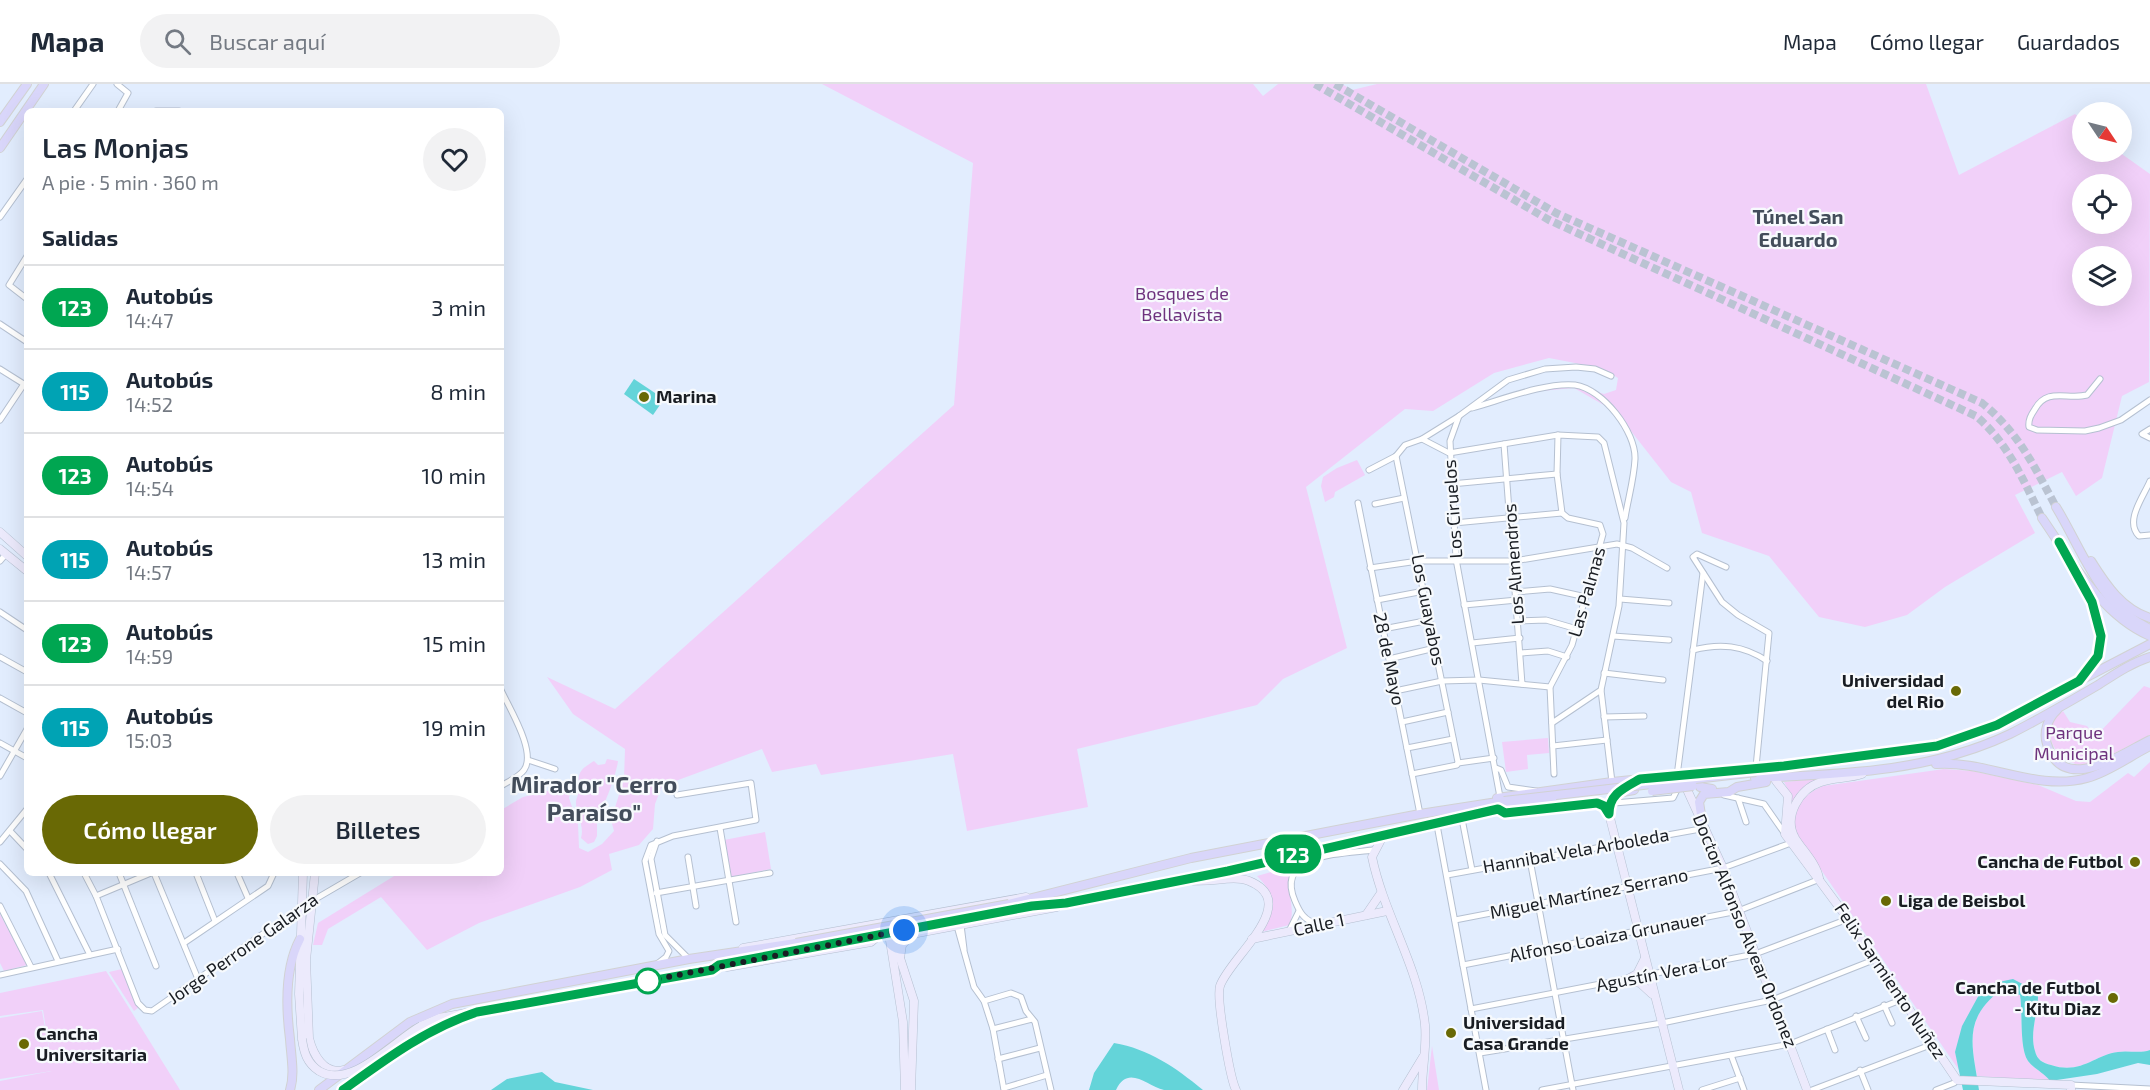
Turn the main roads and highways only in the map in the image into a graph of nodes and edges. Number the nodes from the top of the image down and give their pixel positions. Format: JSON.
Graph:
{"nodes":[{"id":1,"x":27,"y":84,"type":"edge"},
{"id":2,"x":44,"y":84,"type":"edge"},
{"id":3,"x":30,"y":108,"type":"edge"},
{"id":4,"x":24,"y":117,"type":"edge"},
{"id":5,"x":0,"y":122,"type":"edge"},
{"id":6,"x":0,"y":148,"type":"edge"},
{"id":7,"x":2056,"y":507,"type":"tunnel mouth"},
{"id":8,"x":2042,"y":518,"type":"tunnel mouth"},
{"id":9,"x":2065,"y":522,"type":"junction"},
{"id":10,"x":2050,"y":531,"type":"junction"},
{"id":11,"x":2073,"y":535,"type":"junction"},
{"id":12,"x":2059,"y":542,"type":"junction"},
{"id":13,"x":2116,"y":611,"type":"junction"},
{"id":14,"x":2150,"y":618,"type":"edge"},
{"id":15,"x":2150,"y":629,"type":"edge"},
{"id":16,"x":2150,"y":640,"type":"edge"},
{"id":17,"x":2150,"y":657,"type":"edge"},
{"id":18,"x":2079,"y":681,"type":"junction"},
{"id":19,"x":2061,"y":705,"type":"junction"},
{"id":20,"x":2150,"y":740,"type":"edge"},
{"id":21,"x":2150,"y":746,"type":"edge"},
{"id":22,"x":1917,"y":765,"type":"junction"},
{"id":23,"x":1756,"y":772,"type":"junction"},
{"id":24,"x":1702,"y":773,"type":"junction"},
{"id":25,"x":1815,"y":776,"type":"junction"},
{"id":26,"x":1640,"y":779,"type":"junction"},
{"id":27,"x":1586,"y":785,"type":"junction"},
{"id":28,"x":1682,"y":786,"type":"junction"},
{"id":29,"x":1737,"y":787,"type":"junction"},
{"id":30,"x":1617,"y":794,"type":"junction"},
{"id":31,"x":1504,"y":802,"type":"junction"},
{"id":32,"x":1590,"y":804,"type":"junction"},
{"id":33,"x":1498,"y":809,"type":"junction"},
{"id":34,"x":1704,"y":824,"type":"road end"},
{"id":35,"x":1010,"y":907,"type":"junction"},
{"id":36,"x":300,"y":939,"type":"road end"},
{"id":37,"x":797,"y":946,"type":"junction"},
{"id":38,"x":290,"y":1090,"type":"edge"},
{"id":39,"x":319,"y":1090,"type":"edge"},
{"id":40,"x":343,"y":1090,"type":"edge"}],
"edges":[{"from":1,"to":5,"type":"main road"},
{"from":2,"to":3,"type":"main road"},
{"from":4,"to":6,"type":"main road"},
{"from":7,"to":9,"type":"main road"},
{"from":8,"to":10,"type":"main road"},
{"from":9,"to":10,"type":"main road"},
{"from":9,"to":11,"type":"main road"},
{"from":10,"to":12,"type":"main road"},
{"from":11,"to":13,"type":"main road"},
{"from":11,"to":14,"type":"main road"},
{"from":12,"to":13,"type":"main road"},
{"from":12,"to":18,"type":"main road"},
{"from":13,"to":15,"type":"main road"},
{"from":13,"to":16,"type":"main road"},
{"from":16,"to":18,"type":"main road"},
{"from":17,"to":19,"type":"main road"},
{"from":18,"to":23,"type":"main road"},
{"from":19,"to":20,"type":"main road"},
{"from":19,"to":22,"type":"main road"},
{"from":21,"to":22,"type":"main road"},
{"from":22,"to":25,"type":"main road"},
{"from":23,"to":24,"type":"main road"},
{"from":23,"to":25,"type":"main road"},
{"from":23,"to":31,"type":"main road","bridge":true},
{"from":24,"to":28,"type":"main road"},
{"from":24,"to":29,"type":"main road"},
{"from":25,"to":29,"type":"main road"},
{"from":26,"to":27,"type":"main road"},
{"from":26,"to":28,"type":"main road"},
{"from":26,"to":30,"type":"main road"},
{"from":27,"to":31,"type":"main road"},
{"from":27,"to":32,"type":"main road"},
{"from":28,"to":30,"type":"main road"},
{"from":29,"to":34,"type":"main road"},
{"from":30,"to":32,"type":"main road"},
{"from":31,"to":33,"type":"main road"},
{"from":31,"to":35,"type":"main road"},
{"from":32,"to":33,"type":"main road"},
{"from":33,"to":35,"type":"main road"},
{"from":35,"to":37,"type":"main road","bridge":true},
{"from":36,"to":38,"type":"main road"},
{"from":37,"to":39,"type":"main road"},
{"from":37,"to":40,"type":"main road"}]}
